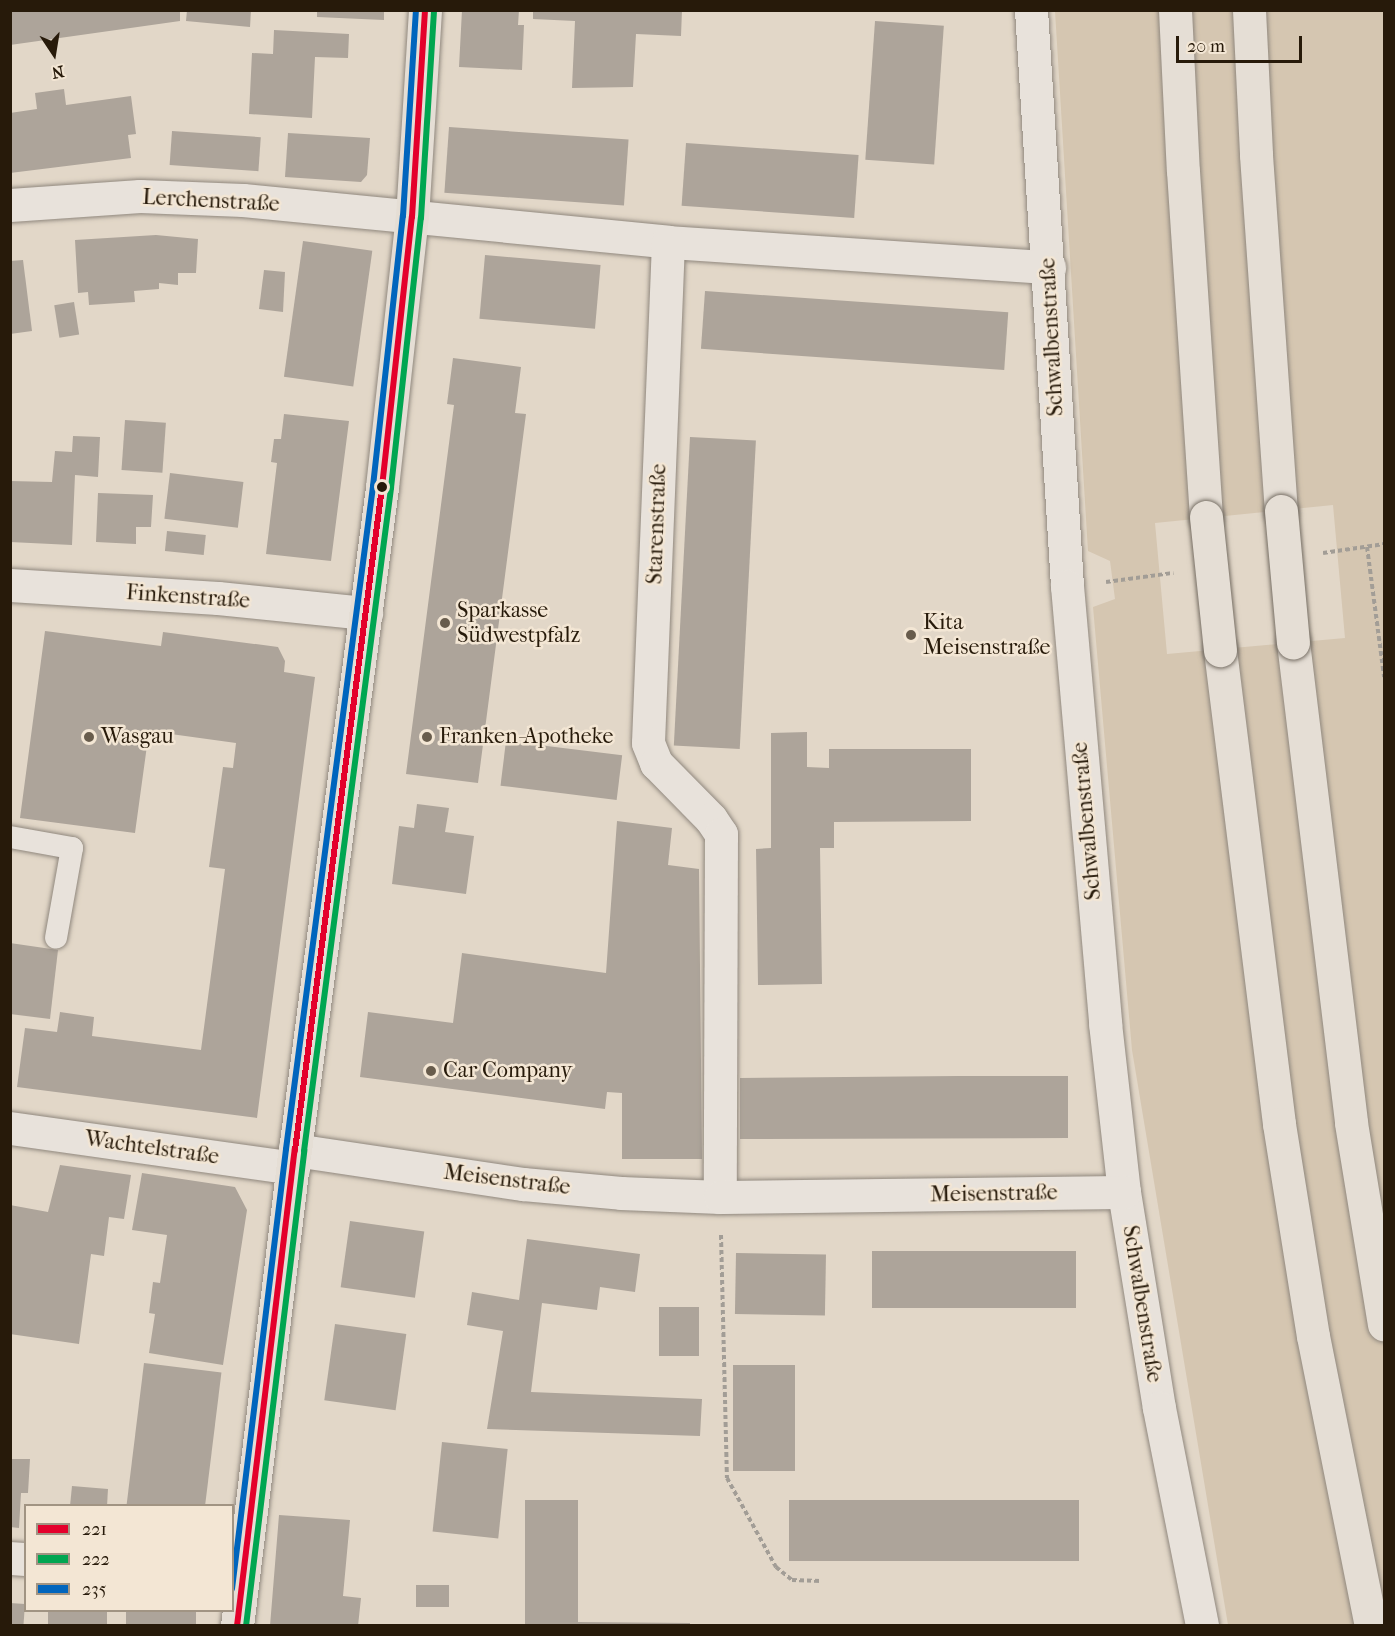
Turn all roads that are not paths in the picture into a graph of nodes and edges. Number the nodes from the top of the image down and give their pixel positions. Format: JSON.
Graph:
{"nodes":[{"id":1,"x":425,"y":10,"type":"edge"},
{"id":2,"x":1031,"y":10,"type":"edge"},
{"id":3,"x":1175,"y":10,"type":"edge"},
{"id":4,"x":1250,"y":10,"type":"edge"},
{"id":5,"x":10,"y":205,"type":"edge"},
{"id":6,"x":412,"y":218,"type":"junction"},
{"id":7,"x":668,"y":242,"type":"junction"},
{"id":8,"x":1049,"y":267,"type":"junction"},
{"id":9,"x":10,"y":585,"type":"edge"},
{"id":10,"x":366,"y":613,"type":"junction"},
{"id":11,"x":10,"y":837,"type":"edge"},
{"id":12,"x":56,"y":938,"type":"dead end"},
{"id":13,"x":10,"y":1128,"type":"edge"},
{"id":14,"x":294,"y":1159,"type":"junction"},
{"id":15,"x":1124,"y":1192,"type":"junction"},
{"id":16,"x":720,"y":1197,"type":"junction"},
{"id":17,"x":1384,"y":1324,"type":"edge"},
{"id":18,"x":238,"y":1570,"type":"edge"},
{"id":19,"x":237,"y":1626,"type":"edge"},
{"id":20,"x":1202,"y":1626,"type":"edge"},
{"id":21,"x":1371,"y":1626,"type":"edge"}],
"edges":[{"from":1,"to":6,"type":"main road"},
{"from":2,"to":8,"type":"street","name":"Schwalbenstraße"},
{"from":3,"to":21,"type":"main road","bridge":true},
{"from":4,"to":17,"type":"main road","bridge":true},
{"from":5,"to":6,"type":"street","name":"Lerchenstraße"},
{"from":6,"to":7,"type":"street"},
{"from":6,"to":10,"type":"main road"},
{"from":7,"to":8,"type":"street"},
{"from":7,"to":16,"type":"street","name":"Starenstraße"},
{"from":8,"to":15,"type":"street","name":"Schwalbenstraße"},
{"from":9,"to":10,"type":"street","name":"Finkenstraße"},
{"from":10,"to":14,"type":"main road"},
{"from":11,"to":12,"type":"lane"},
{"from":13,"to":14,"type":"street","name":"Wachtelstraße"},
{"from":14,"to":16,"type":"street","name":"Meisenstraße"},
{"from":14,"to":18,"type":"main road"},
{"from":15,"to":16,"type":"street","name":"Meisenstraße"},
{"from":15,"to":20,"type":"street","name":"Schwalbenstraße"},
{"from":18,"to":19,"type":"main road"}]}
